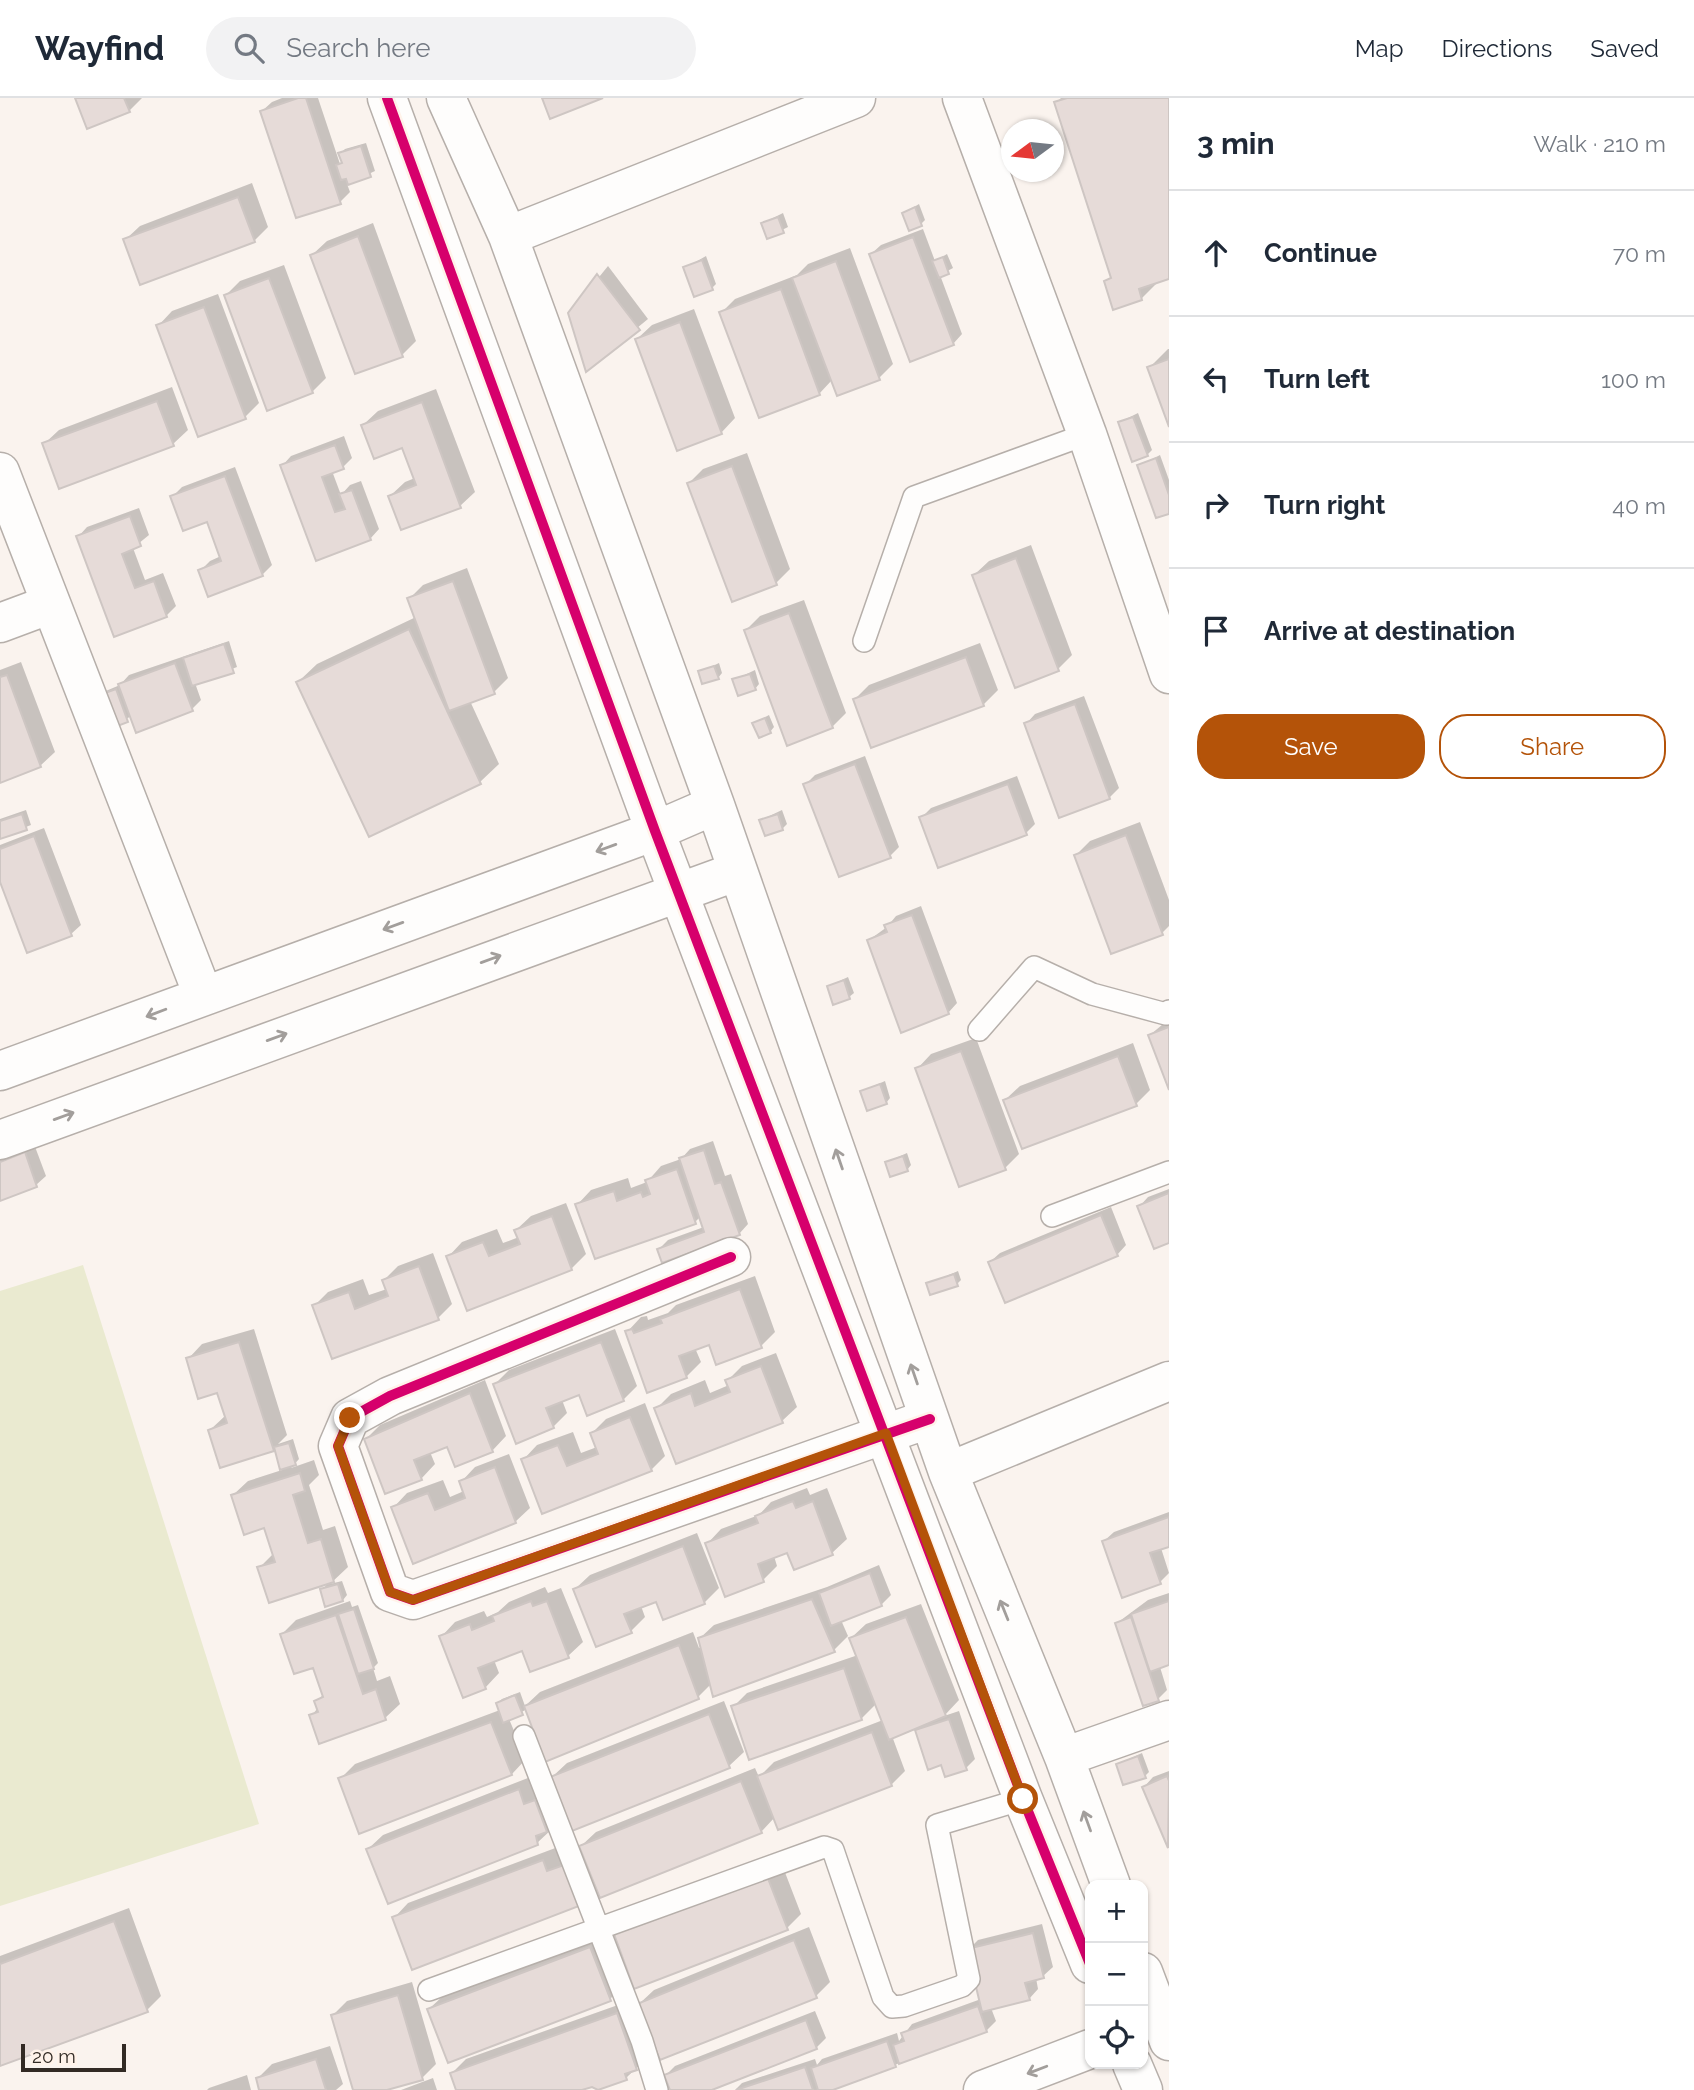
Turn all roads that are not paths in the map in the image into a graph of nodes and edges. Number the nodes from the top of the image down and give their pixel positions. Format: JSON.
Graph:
{"nodes":[{"id":1,"x":387,"y":98,"type":"edge"},
{"id":2,"x":446,"y":98,"type":"edge"},
{"id":3,"x":856,"y":98,"type":"edge"},
{"id":4,"x":962,"y":98,"type":"edge"},
{"id":5,"x":794,"y":109,"type":"edge"},
{"id":6,"x":508,"y":236,"type":"junction"},
{"id":7,"x":1087,"y":434,"type":"junction"},
{"id":8,"x":0,"y":472,"type":"edge"},
{"id":9,"x":51,"y":604,"type":"junction"},
{"id":10,"x":0,"y":622,"type":"edge"},
{"id":11,"x":864,"y":641,"type":"dead end"},
{"id":12,"x":1169,"y":674,"type":"edge"},
{"id":13,"x":715,"y":805,"type":"junction"},
{"id":14,"x":655,"y":831,"type":"junction"},
{"id":15,"x":738,"y":871,"type":"junction"},
{"id":16,"x":678,"y":891,"type":"junction"},
{"id":17,"x":203,"y":995,"type":"junction"},
{"id":18,"x":1169,"y":1011,"type":"edge"},
{"id":19,"x":979,"y":1030,"type":"dead end"},
{"id":20,"x":0,"y":1071,"type":"edge"},
{"id":21,"x":0,"y":1140,"type":"edge"},
{"id":22,"x":1169,"y":1172,"type":"edge"},
{"id":23,"x":1052,"y":1216,"type":"dead end"},
{"id":24,"x":731,"y":1257,"type":"dead end"},
{"id":25,"x":1169,"y":1381,"type":"edge"},
{"id":26,"x":930,"y":1419,"type":"junction"},
{"id":27,"x":886,"y":1433,"type":"junction"},
{"id":28,"x":948,"y":1472,"type":"junction"},
{"id":29,"x":1169,"y":1720,"type":"edge"},
{"id":30,"x":524,"y":1736,"type":"dead end"},
{"id":31,"x":1064,"y":1757,"type":"junction"},
{"id":32,"x":1023,"y":1799,"type":"junction"},
{"id":33,"x":1109,"y":1880,"type":"edge"},
{"id":34,"x":597,"y":1927,"type":"junction"},
{"id":35,"x":1085,"y":1952,"type":"edge"},
{"id":36,"x":429,"y":1990,"type":"dead end"},
{"id":37,"x":1148,"y":1992,"type":"edge"},
{"id":38,"x":1158,"y":2031,"type":"edge"},
{"id":39,"x":1085,"y":2051,"type":"edge"},
{"id":40,"x":1134,"y":2069,"type":"edge"},
{"id":41,"x":657,"y":2090,"type":"edge"},
{"id":42,"x":983,"y":2090,"type":"edge"},
{"id":43,"x":1143,"y":2090,"type":"edge"}],
"edges":[{"from":1,"to":14,"type":"street"},
{"from":2,"to":6,"type":"street"},
{"from":3,"to":5,"type":"street"},
{"from":4,"to":7,"type":"street"},
{"from":5,"to":6,"type":"street"},
{"from":6,"to":13,"type":"street"},
{"from":7,"to":11,"type":"lane"},
{"from":7,"to":12,"type":"street"},
{"from":8,"to":9,"type":"street"},
{"from":9,"to":10,"type":"street"},
{"from":9,"to":17,"type":"street"},
{"from":13,"to":14,"type":"street"},
{"from":13,"to":15,"type":"street"},
{"from":14,"to":16,"type":"street"},
{"from":14,"to":17,"type":"street","one_way":true},
{"from":15,"to":16,"type":"street"},
{"from":26,"to":15,"type":"street","one_way":true},
{"from":21,"to":16,"type":"street","one_way":true},
{"from":16,"to":27,"type":"street"},
{"from":17,"to":20,"type":"street","one_way":true},
{"from":18,"to":19,"type":"lane"},
{"from":22,"to":23,"type":"lane"},
{"from":24,"to":27,"type":"street"},
{"from":25,"to":28,"type":"street"},
{"from":26,"to":27,"type":"street"},
{"from":26,"to":28,"type":"street"},
{"from":27,"to":32,"type":"street"},
{"from":31,"to":28,"type":"street","one_way":true},
{"from":29,"to":31,"type":"street"},
{"from":30,"to":34,"type":"lane"},
{"from":33,"to":31,"type":"street","one_way":true},
{"from":32,"to":34,"type":"lane"},
{"from":32,"to":35,"type":"street"},
{"from":34,"to":36,"type":"lane"},
{"from":34,"to":41,"type":"lane"},
{"from":37,"to":38,"type":"street"},
{"from":39,"to":42,"type":"street","one_way":true},
{"from":40,"to":43,"type":"street"}]}
